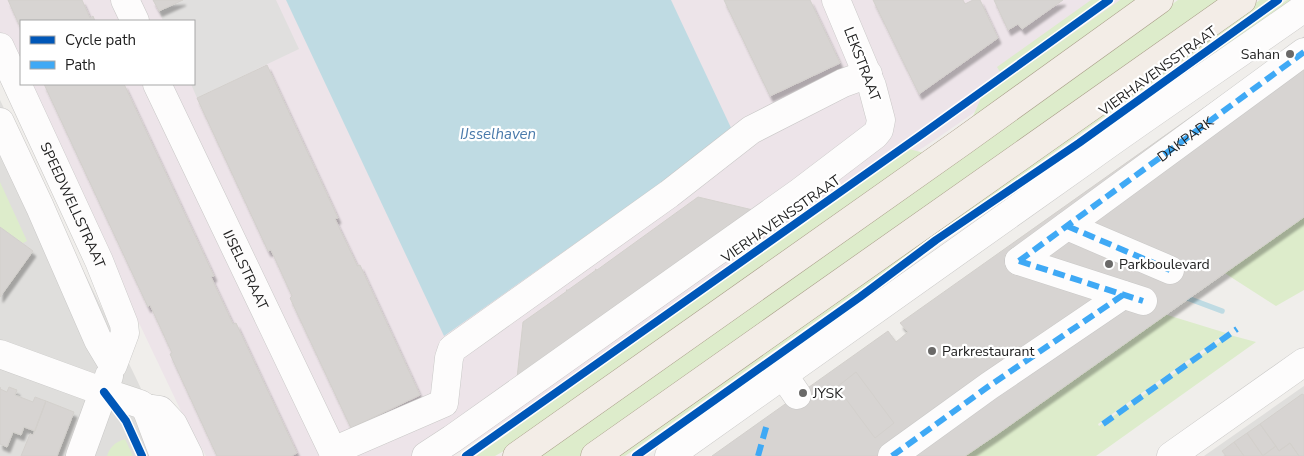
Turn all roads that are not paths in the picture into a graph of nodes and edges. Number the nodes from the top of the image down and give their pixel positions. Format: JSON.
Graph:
{"nodes":[{"id":1,"x":125,"y":0,"type":"edge"},
{"id":2,"x":836,"y":0,"type":"edge"},
{"id":3,"x":1159,"y":0,"type":"edge"},
{"id":4,"x":1242,"y":0,"type":"edge"},
{"id":5,"x":1304,"y":8,"type":"edge"},
{"id":6,"x":135,"y":20,"type":"edge"},
{"id":7,"x":0,"y":47,"type":"edge"},
{"id":8,"x":1304,"y":52,"type":"edge"},
{"id":9,"x":868,"y":74,"type":"junction"},
{"id":10,"x":157,"y":85,"type":"edge"},
{"id":11,"x":0,"y":122,"type":"edge"},
{"id":12,"x":879,"y":130,"type":"joint"},
{"id":13,"x":1067,"y":226,"type":"junction"},
{"id":14,"x":1170,"y":270,"type":"dead end"},
{"id":15,"x":0,"y":354,"type":"edge"},
{"id":16,"x":1304,"y":362,"type":"edge"},
{"id":17,"x":113,"y":365,"type":"junction"},
{"id":18,"x":104,"y":392,"type":"junction"},
{"id":19,"x":146,"y":408,"type":"junction"},
{"id":20,"x":334,"y":454,"type":"edge"},
{"id":21,"x":80,"y":456,"type":"edge"},
{"id":22,"x":164,"y":456,"type":"edge"},
{"id":23,"x":189,"y":456,"type":"edge"},
{"id":24,"x":426,"y":456,"type":"edge"},
{"id":25,"x":517,"y":456,"type":"edge"},
{"id":26,"x":595,"y":456,"type":"edge"},
{"id":27,"x":669,"y":456,"type":"edge"},
{"id":28,"x":892,"y":456,"type":"edge"},
{"id":29,"x":1171,"y":456,"type":"edge"}],
"edges":[{"from":1,"to":6,"type":"street"},
{"from":2,"to":9,"type":"street","name":"LEKSTRAAT"},
{"from":3,"to":25,"type":"main road"},
{"from":4,"to":26,"type":"main road","name":"VIERHAVENSSTRAAT"},
{"from":5,"to":27,"type":"street"},
{"from":7,"to":17,"type":"street","name":"SPEEDWELLSTRAAT"},
{"from":8,"to":13,"type":"street","name":"DAKPARK"},
{"from":9,"to":12,"type":"street","name":"LEKSTRAAT"},
{"from":9,"to":20,"type":"street"},
{"from":10,"to":20,"type":"street","name":"IJSELSTRAAT"},
{"from":11,"to":17,"type":"street"},
{"from":12,"to":24,"type":"street","name":"VIERHAVENSSTRAAT"},
{"from":13,"to":14,"type":"street"},
{"from":13,"to":28,"type":"street","name":"DAKPARK"},
{"from":15,"to":18,"type":"street"},
{"from":16,"to":29,"type":"street"},
{"from":17,"to":18,"type":"street","name":"SPEEDWELLSTRAAT"},
{"from":18,"to":19,"type":"street"},
{"from":18,"to":21,"type":"street","name":"SPEEDWELLSTRAAT"},
{"from":19,"to":22,"type":"street"},
{"from":19,"to":23,"type":"street"}]}
